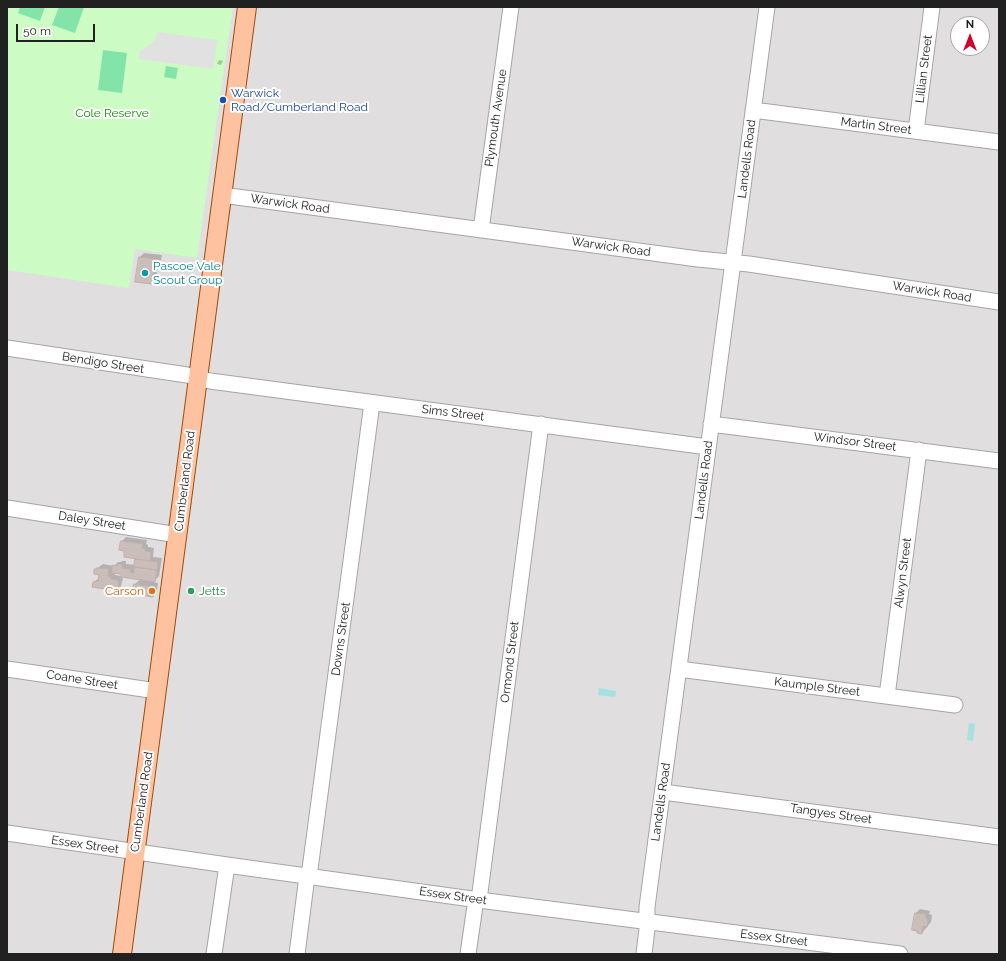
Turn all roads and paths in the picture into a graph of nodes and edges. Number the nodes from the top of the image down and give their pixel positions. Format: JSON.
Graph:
{"nodes":[{"id":1,"x":247,"y":7,"type":"edge"},
{"id":2,"x":511,"y":7,"type":"edge"},
{"id":3,"x":767,"y":7,"type":"edge"},
{"id":4,"x":932,"y":7,"type":"edge"},
{"id":5,"x":753,"y":110,"type":"junction"},
{"id":6,"x":916,"y":131,"type":"junction"},
{"id":7,"x":999,"y":142,"type":"edge"},
{"id":8,"x":222,"y":195,"type":"junction"},
{"id":9,"x":481,"y":230,"type":"junction"},
{"id":10,"x":734,"y":262,"type":"junction"},
{"id":11,"x":999,"y":302,"type":"edge"},
{"id":12,"x":7,"y":348,"type":"edge"},
{"id":13,"x":198,"y":378,"type":"junction"},
{"id":14,"x":372,"y":403,"type":"junction"},
{"id":15,"x":541,"y":424,"type":"junction"},
{"id":16,"x":711,"y":424,"type":"junction"},
{"id":17,"x":708,"y":447,"type":"junction"},
{"id":18,"x":919,"y":450,"type":"junction"},
{"id":19,"x":999,"y":461,"type":"edge"},
{"id":20,"x":7,"y":508,"type":"edge"},
{"id":21,"x":178,"y":535,"type":"junction"},
{"id":22,"x":679,"y":668,"type":"junction"},
{"id":23,"x":7,"y":669,"type":"edge"},
{"id":24,"x":157,"y":691,"type":"junction"},
{"id":25,"x":887,"y":696,"type":"junction"},
{"id":26,"x":955,"y":705,"type":"dead end"},
{"id":27,"x":662,"y":792,"type":"junction"},
{"id":28,"x":7,"y":833,"type":"edge"},
{"id":29,"x":999,"y":837,"type":"edge"},
{"id":30,"x":135,"y":852,"type":"junction"},
{"id":31,"x":227,"y":865,"type":"junction"},
{"id":32,"x":308,"y":876,"type":"junction"},
{"id":33,"x":477,"y":899,"type":"junction"},
{"id":34,"x":646,"y":922,"type":"junction"},
{"id":35,"x":832,"y":950,"type":"edge"},
{"id":36,"x":122,"y":954,"type":"edge"},
{"id":37,"x":214,"y":954,"type":"edge"},
{"id":38,"x":297,"y":954,"type":"edge"},
{"id":39,"x":468,"y":954,"type":"edge"},
{"id":40,"x":644,"y":954,"type":"edge"},
{"id":41,"x":900,"y":954,"type":"edge"}],
"edges":[{"from":1,"to":8,"type":"main road","name":"Cumberland Road"},
{"from":2,"to":9,"type":"street","name":"Plymouth Avenue"},
{"from":3,"to":5,"type":"street","name":"Landells Road"},
{"from":4,"to":6,"type":"street","name":"Lillian Street"},
{"from":5,"to":6,"type":"street","name":"Martin Street"},
{"from":5,"to":10,"type":"street","name":"Landells Road"},
{"from":6,"to":7,"type":"street","name":"Martin Street"},
{"from":8,"to":9,"type":"street","name":"Warwick Road"},
{"from":8,"to":13,"type":"main road","name":"Cumberland Road"},
{"from":9,"to":10,"type":"street","name":"Warwick Road"},
{"from":10,"to":11,"type":"street","name":"Warwick Road"},
{"from":10,"to":16,"type":"street","name":"Landells Road"},
{"from":12,"to":13,"type":"street","name":"Bendigo Street"},
{"from":13,"to":14,"type":"street","name":"Sims Street"},
{"from":13,"to":21,"type":"main road","name":"Cumberland Road"},
{"from":14,"to":15,"type":"street","name":"Sims Street"},
{"from":14,"to":32,"type":"street","name":"Downs Street"},
{"from":15,"to":17,"type":"street","name":"Sims Street"},
{"from":15,"to":33,"type":"street","name":"Ormond Street"},
{"from":16,"to":17,"type":"street","name":"Landells Road"},
{"from":16,"to":18,"type":"street","name":"Windsor Street"},
{"from":17,"to":22,"type":"street","name":"Landells Road"},
{"from":18,"to":19,"type":"street","name":"Windsor Street"},
{"from":18,"to":25,"type":"street","name":"Alwyn Street"},
{"from":20,"to":21,"type":"street","name":"Daley Street"},
{"from":21,"to":24,"type":"main road","name":"Cumberland Road"},
{"from":22,"to":25,"type":"street","name":"Kaumple Street"},
{"from":22,"to":27,"type":"street","name":"Landells Road"},
{"from":23,"to":24,"type":"street","name":"Coane Street"},
{"from":24,"to":30,"type":"main road","name":"Cumberland Road"},
{"from":25,"to":26,"type":"street","name":"Kaumple Street"},
{"from":27,"to":29,"type":"street","name":"Tangyes Street"},
{"from":27,"to":34,"type":"street","name":"Landells Road"},
{"from":28,"to":30,"type":"street","name":"Essex Street"},
{"from":30,"to":31,"type":"street","name":"Essex Street"},
{"from":30,"to":36,"type":"main road","name":"Cumberland Road"},
{"from":31,"to":32,"type":"street","name":"Essex Street"},
{"from":31,"to":37,"type":"street"},
{"from":32,"to":33,"type":"street","name":"Essex Street"},
{"from":32,"to":38,"type":"street","name":"Downs Street"},
{"from":33,"to":34,"type":"street","name":"Essex Street"},
{"from":33,"to":39,"type":"street","name":"Ormond Street"},
{"from":34,"to":35,"type":"street","name":"Essex Street"},
{"from":34,"to":40,"type":"street","name":"Landells Road"},
{"from":35,"to":41,"type":"street","name":"Essex Street"}]}
